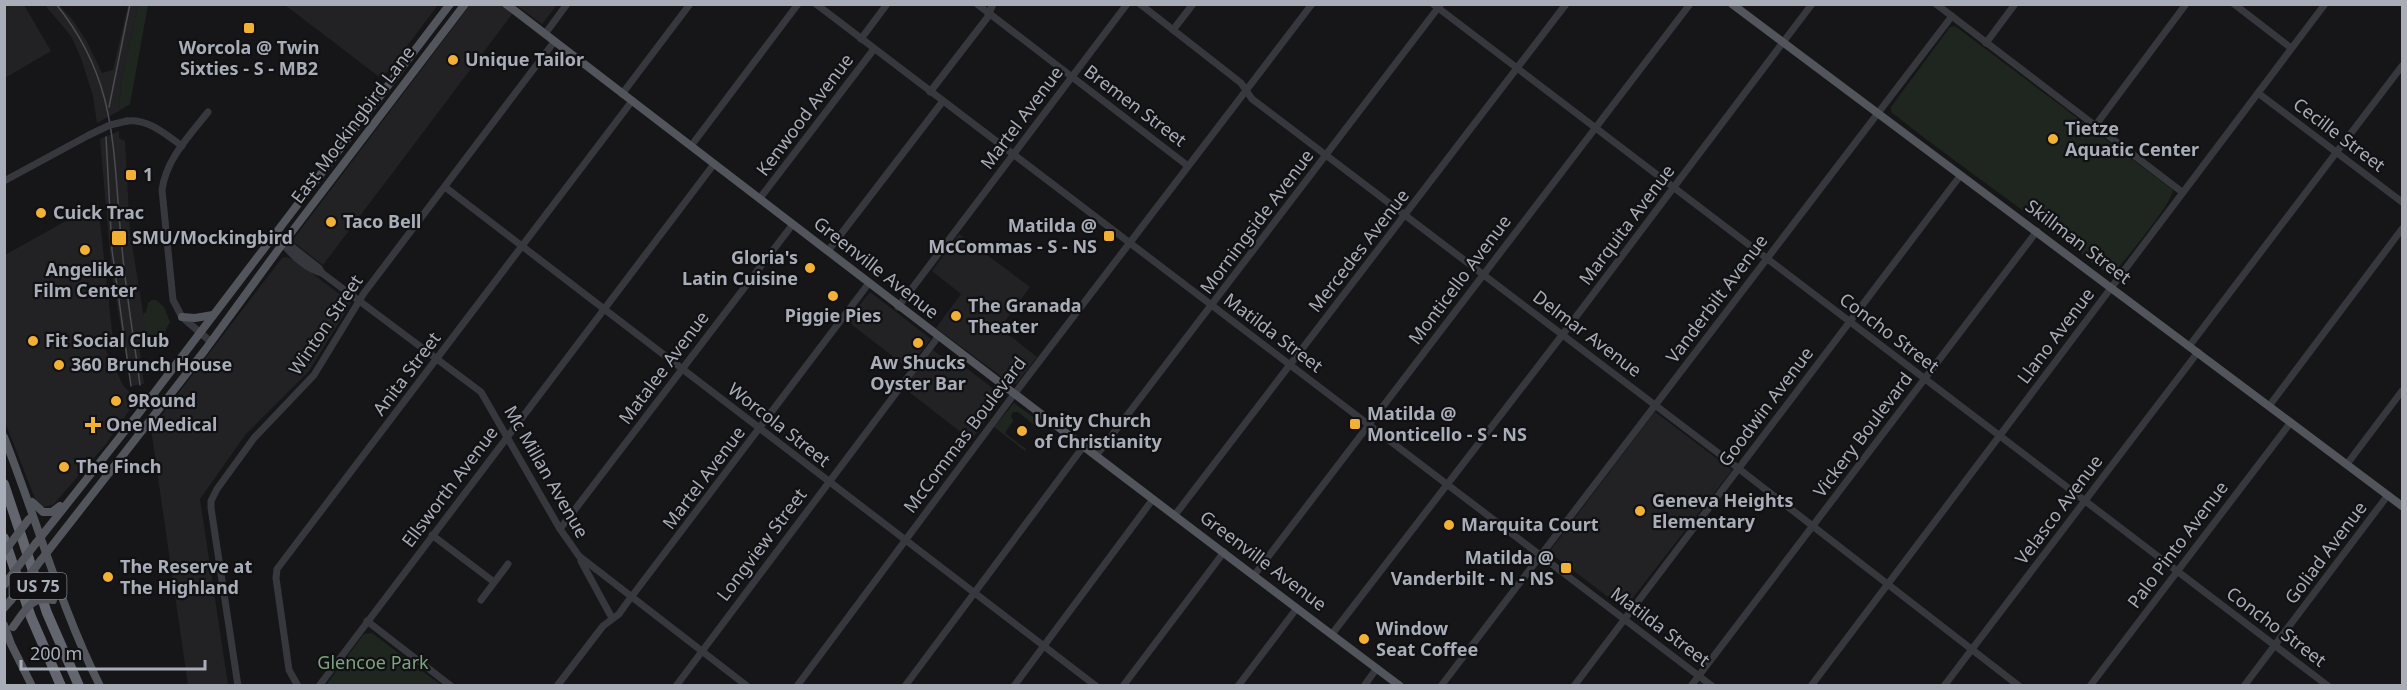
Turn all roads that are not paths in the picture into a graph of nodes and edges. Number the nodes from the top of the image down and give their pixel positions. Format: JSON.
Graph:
{"nodes":[{"id":1,"x":450,"y":4,"type":"edge"},
{"id":2,"x":465,"y":4,"type":"edge"},
{"id":3,"x":506,"y":4,"type":"edge"},
{"id":4,"x":567,"y":4,"type":"edge"},
{"id":5,"x":690,"y":4,"type":"edge"},
{"id":6,"x":798,"y":4,"type":"edge"},
{"id":7,"x":816,"y":4,"type":"edge"},
{"id":8,"x":887,"y":4,"type":"edge"},
{"id":9,"x":977,"y":4,"type":"edge"},
{"id":10,"x":993,"y":4,"type":"edge"},
{"id":11,"x":1127,"y":4,"type":"edge"},
{"id":12,"x":1140,"y":4,"type":"edge"},
{"id":13,"x":1193,"y":4,"type":"edge"},
{"id":14,"x":1312,"y":4,"type":"edge"},
{"id":15,"x":1566,"y":4,"type":"edge"},
{"id":16,"x":1690,"y":4,"type":"edge"},
{"id":17,"x":1732,"y":4,"type":"edge"},
{"id":18,"x":1812,"y":4,"type":"edge"},
{"id":19,"x":1936,"y":4,"type":"edge"},
{"id":20,"x":2015,"y":4,"type":"edge"},
{"id":21,"x":2186,"y":4,"type":"edge"},
{"id":22,"x":2234,"y":4,"type":"edge"},
{"id":23,"x":2325,"y":4,"type":"edge"},
{"id":24,"x":1438,"y":6,"type":"edge"},
{"id":25,"x":988,"y":13,"type":"junction"},
{"id":26,"x":1952,"y":16,"type":"junction"},
{"id":27,"x":1173,"y":30,"type":"junction"},
{"id":28,"x":544,"y":34,"type":"junction"},
{"id":29,"x":861,"y":39,"type":"junction"},
{"id":30,"x":554,"y":42,"type":"junction"},
{"id":31,"x":1783,"y":43,"type":"junction"},
{"id":32,"x":1986,"y":43,"type":"junction"},
{"id":33,"x":2291,"y":48,"type":"junction"},
{"id":34,"x":874,"y":49,"type":"junction"},
{"id":35,"x":2403,"y":66,"type":"edge"},
{"id":36,"x":1517,"y":69,"type":"junction"},
{"id":37,"x":1071,"y":77,"type":"junction"},
{"id":38,"x":1246,"y":91,"type":"junction"},
{"id":39,"x":930,"y":92,"type":"junction"},
{"id":40,"x":2258,"y":93,"type":"junction"},
{"id":41,"x":622,"y":94,"type":"junction"},
{"id":42,"x":380,"y":95,"type":"junction"},
{"id":43,"x":632,"y":101,"type":"junction"},
{"id":44,"x":943,"y":101,"type":"junction"},
{"id":45,"x":391,"y":103,"type":"junction"},
{"id":46,"x":208,"y":112,"type":"dead end"},
{"id":47,"x":1877,"y":114,"type":"junction"},
{"id":48,"x":2095,"y":126,"type":"junction"},
{"id":49,"x":1595,"y":127,"type":"junction"},
{"id":50,"x":182,"y":146,"type":"junction"},
{"id":51,"x":691,"y":146,"type":"junction"},
{"id":52,"x":2337,"y":152,"type":"junction"},
{"id":53,"x":1013,"y":154,"type":"junction"},
{"id":54,"x":1326,"y":155,"type":"junction"},
{"id":55,"x":332,"y":159,"type":"junction"},
{"id":56,"x":714,"y":164,"type":"junction"},
{"id":57,"x":342,"y":166,"type":"junction"},
{"id":58,"x":1188,"y":166,"type":"junction"},
{"id":59,"x":1960,"y":176,"type":"junction"},
{"id":60,"x":4,"y":182,"type":"edge"},
{"id":61,"x":445,"y":187,"type":"junction"},
{"id":62,"x":1675,"y":188,"type":"junction"},
{"id":63,"x":2182,"y":192,"type":"junction"},
{"id":64,"x":760,"y":198,"type":"junction"},
{"id":65,"x":2403,"y":202,"type":"edge"},
{"id":66,"x":1406,"y":215,"type":"junction"},
{"id":67,"x":793,"y":224,"type":"junction"},
{"id":68,"x":2403,"y":229,"type":"edge"},
{"id":69,"x":2037,"y":231,"type":"junction"},
{"id":70,"x":274,"y":237,"type":"junction"},
{"id":71,"x":283,"y":243,"type":"junction"},
{"id":72,"x":1130,"y":243,"type":"junction"},
{"id":73,"x":521,"y":246,"type":"junction"},
{"id":74,"x":828,"y":251,"type":"junction"},
{"id":75,"x":1767,"y":258,"type":"junction"},
{"id":76,"x":1483,"y":274,"type":"junction"},
{"id":77,"x":869,"y":283,"type":"junction"},
{"id":78,"x":2111,"y":288,"type":"junction"},
{"id":79,"x":231,"y":292,"type":"junction"},
{"id":80,"x":241,"y":300,"type":"junction"},
{"id":81,"x":360,"y":300,"type":"junction"},
{"id":82,"x":1212,"y":306,"type":"junction"},
{"id":83,"x":898,"y":307,"type":"junction"},
{"id":84,"x":603,"y":309,"type":"junction"},
{"id":85,"x":213,"y":315,"type":"junction"},
{"id":86,"x":182,"y":317,"type":"junction"},
{"id":87,"x":1850,"y":322,"type":"junction"},
{"id":88,"x":199,"y":333,"type":"junction"},
{"id":89,"x":1563,"y":334,"type":"junction"},
{"id":90,"x":938,"y":337,"type":"junction"},
{"id":91,"x":211,"y":342,"type":"junction"},
{"id":92,"x":2190,"y":345,"type":"junction"},
{"id":93,"x":2198,"y":352,"type":"junction"},
{"id":94,"x":437,"y":359,"type":"junction"},
{"id":95,"x":1290,"y":365,"type":"junction"},
{"id":96,"x":682,"y":369,"type":"junction"},
{"id":97,"x":165,"y":379,"type":"junction"},
{"id":98,"x":1924,"y":379,"type":"junction"},
{"id":99,"x":177,"y":387,"type":"junction"},
{"id":100,"x":2403,"y":391,"type":"edge"},
{"id":101,"x":1014,"y":395,"type":"junction"},
{"id":102,"x":1656,"y":405,"type":"junction"},
{"id":103,"x":2269,"y":406,"type":"junction"},
{"id":104,"x":2291,"y":422,"type":"junction"},
{"id":105,"x":1368,"y":424,"type":"junction"},
{"id":106,"x":760,"y":429,"type":"junction"},
{"id":107,"x":507,"y":436,"type":"junction"},
{"id":108,"x":1999,"y":436,"type":"junction"},
{"id":109,"x":4,"y":437,"type":"edge"},
{"id":110,"x":1083,"y":447,"type":"junction"},
{"id":111,"x":109,"y":452,"type":"junction"},
{"id":112,"x":1096,"y":456,"type":"junction"},
{"id":113,"x":120,"y":460,"type":"junction"},
{"id":114,"x":2347,"y":464,"type":"junction"},
{"id":115,"x":1738,"y":468,"type":"junction"},
{"id":116,"x":829,"y":482,"type":"junction"},
{"id":117,"x":4,"y":484,"type":"edge"},
{"id":118,"x":1448,"y":485,"type":"junction"},
{"id":119,"x":74,"y":493,"type":"junction"},
{"id":120,"x":2388,"y":495,"type":"junction"},
{"id":121,"x":28,"y":496,"type":"junction"},
{"id":122,"x":1153,"y":499,"type":"junction"},
{"id":123,"x":2085,"y":501,"type":"junction"},
{"id":124,"x":2403,"y":506,"type":"edge"},
{"id":125,"x":31,"y":515,"type":"junction"},
{"id":126,"x":1175,"y":515,"type":"junction"},
{"id":127,"x":1813,"y":525,"type":"junction"},
{"id":128,"x":560,"y":529,"type":"junction"},
{"id":129,"x":432,"y":535,"type":"junction"},
{"id":130,"x":4,"y":538,"type":"edge"},
{"id":131,"x":906,"y":539,"type":"junction"},
{"id":132,"x":38,"y":540,"type":"junction"},
{"id":133,"x":4,"y":552,"type":"edge"},
{"id":134,"x":1224,"y":552,"type":"junction"},
{"id":135,"x":1541,"y":555,"type":"junction"},
{"id":136,"x":44,"y":556,"type":"junction"},
{"id":137,"x":579,"y":556,"type":"junction"},
{"id":138,"x":508,"y":564,"type":"dead end"},
{"id":139,"x":2177,"y":571,"type":"junction"},
{"id":140,"x":1255,"y":574,"type":"junction"},
{"id":141,"x":494,"y":582,"type":"junction"},
{"id":142,"x":1888,"y":584,"type":"junction"},
{"id":143,"x":4,"y":585,"type":"edge"},
{"id":144,"x":975,"y":592,"type":"junction"},
{"id":145,"x":632,"y":598,"type":"junction"},
{"id":146,"x":481,"y":600,"type":"dead end"},
{"id":147,"x":4,"y":608,"type":"edge"},
{"id":148,"x":66,"y":608,"type":"junction"},
{"id":149,"x":1298,"y":608,"type":"junction"},
{"id":150,"x":612,"y":618,"type":"junction"},
{"id":151,"x":1624,"y":619,"type":"junction"},
{"id":152,"x":367,"y":621,"type":"junction"},
{"id":153,"x":9,"y":626,"type":"edge"},
{"id":154,"x":1332,"y":634,"type":"junction"},
{"id":155,"x":8,"y":641,"type":"edge"},
{"id":156,"x":2275,"y":645,"type":"junction"},
{"id":157,"x":1044,"y":646,"type":"junction"},
{"id":158,"x":1972,"y":649,"type":"junction"},
{"id":159,"x":702,"y":651,"type":"junction"},
{"id":160,"x":1377,"y":668,"type":"junction"},
{"id":161,"x":1699,"y":675,"type":"junction"},
{"id":162,"x":32,"y":686,"type":"edge"},
{"id":163,"x":61,"y":686,"type":"edge"},
{"id":164,"x":80,"y":686,"type":"edge"},
{"id":165,"x":100,"y":686,"type":"edge"},
{"id":166,"x":238,"y":686,"type":"edge"},
{"id":167,"x":298,"y":686,"type":"edge"},
{"id":168,"x":319,"y":686,"type":"edge"},
{"id":169,"x":451,"y":686,"type":"edge"},
{"id":170,"x":557,"y":686,"type":"edge"},
{"id":171,"x":676,"y":686,"type":"edge"},
{"id":172,"x":747,"y":686,"type":"edge"},
{"id":173,"x":797,"y":686,"type":"edge"},
{"id":174,"x":905,"y":686,"type":"edge"},
{"id":175,"x":1014,"y":686,"type":"edge"},
{"id":176,"x":1096,"y":686,"type":"edge"},
{"id":177,"x":1123,"y":686,"type":"edge"},
{"id":178,"x":1238,"y":686,"type":"edge"},
{"id":179,"x":1364,"y":686,"type":"edge"},
{"id":180,"x":1400,"y":686,"type":"edge"},
{"id":181,"x":1441,"y":686,"type":"edge"},
{"id":182,"x":1574,"y":686,"type":"edge"},
{"id":183,"x":1691,"y":686,"type":"edge"},
{"id":184,"x":1712,"y":686,"type":"edge"},
{"id":185,"x":1811,"y":686,"type":"edge"},
{"id":186,"x":1944,"y":686,"type":"edge"},
{"id":187,"x":2019,"y":686,"type":"edge"},
{"id":188,"x":2090,"y":686,"type":"edge"},
{"id":189,"x":2244,"y":686,"type":"edge"},
{"id":190,"x":2328,"y":686,"type":"edge"}],
"edges":[{"from":1,"to":42,"type":"main road","name":"East Mockingbird Lane"},
{"from":2,"to":45,"type":"main road","name":"East Mockingbird Lane"},
{"from":3,"to":28,"type":"main road","name":"Greenville Avenue"},
{"from":4,"to":28,"type":"street"},
{"from":5,"to":41,"type":"street"},
{"from":6,"to":51,"type":"street"},
{"from":7,"to":29,"type":"street","name":"Matilda Street"},
{"from":8,"to":29,"type":"street","name":"Kenwood Avenue"},
{"from":9,"to":25,"type":"street","name":"Bremen Street"},
{"from":10,"to":25,"type":"street"},
{"from":11,"to":37,"type":"street","name":"Martel Avenue"},
{"from":12,"to":27,"type":"street","name":"Delmar Avenue"},
{"from":13,"to":27,"type":"street"},
{"from":14,"to":38,"type":"street","name":"McCommas Boulevard"},
{"from":15,"to":36,"type":"street","name":"Mercedes Avenue"},
{"from":16,"to":49,"type":"street","name":"Monticello Avenue"},
{"from":17,"to":31,"type":"main road","name":"Skillman Street"},
{"from":18,"to":31,"type":"street","name":"Marquita Avenue"},
{"from":19,"to":26,"type":"street"},
{"from":20,"to":32,"type":"street"},
{"from":21,"to":48,"type":"street"},
{"from":22,"to":33,"type":"street"},
{"from":23,"to":33,"type":"street","name":"Llano Avenue"},
{"from":24,"to":36,"type":"street","name":"Concho Street"},
{"from":24,"to":54,"type":"street","name":"Morningside Avenue"},
{"from":25,"to":37,"type":"street","name":"Bremen Street"},
{"from":25,"to":39,"type":"street"},
{"from":26,"to":32,"type":"street"},
{"from":26,"to":47,"type":"street","name":"Vanderbilt Avenue"},
{"from":27,"to":38,"type":"street","name":"Delmar Avenue"},
{"from":28,"to":30,"type":"main road","name":"Greenville Avenue"},
{"from":29,"to":34,"type":"street","name":"Matilda Street"},
{"from":30,"to":41,"type":"main road","name":"Greenville Avenue"},
{"from":30,"to":61,"type":"street","name":"Winton Street"},
{"from":31,"to":47,"type":"main road","name":"Skillman Street"},
{"from":31,"to":62,"type":"street","name":"Marquita Avenue"},
{"from":32,"to":48,"type":"street"},
{"from":33,"to":40,"type":"street","name":"Llano Avenue"},
{"from":34,"to":39,"type":"street","name":"Matilda Street"},
{"from":34,"to":64,"type":"street","name":"Kenwood Avenue"},
{"from":35,"to":52,"type":"street"},
{"from":36,"to":49,"type":"street","name":"Concho Street"},
{"from":36,"to":66,"type":"street","name":"Mercedes Avenue"},
{"from":37,"to":53,"type":"street","name":"Martel Avenue"},
{"from":37,"to":58,"type":"street","name":"Bremen Street"},
{"from":38,"to":54,"type":"street","name":"Delmar Avenue"},
{"from":38,"to":58,"type":"street","name":"McCommas Boulevard"},
{"from":39,"to":44,"type":"street","name":"Matilda Street"},
{"from":40,"to":52,"type":"street","name":"Cecille Street"},
{"from":40,"to":63,"type":"street","name":"Llano Avenue"},
{"from":41,"to":43,"type":"main road","name":"Greenville Avenue"},
{"from":42,"to":45,"type":"main road"},
{"from":42,"to":55,"type":"main road","name":"East Mockingbird Lane"},
{"from":43,"to":51,"type":"main road","name":"Greenville Avenue"},
{"from":43,"to":73,"type":"street","name":"Anita Street"},
{"from":44,"to":53,"type":"street","name":"Matilda Street"},
{"from":44,"to":74,"type":"street"},
{"from":45,"to":57,"type":"main road","name":"East Mockingbird Lane"},
{"from":46,"to":50,"type":"street"},
{"from":47,"to":59,"type":"main road","name":"Skillman Street"},
{"from":47,"to":75,"type":"street","name":"Vanderbilt Avenue"},
{"from":48,"to":63,"type":"street"},
{"from":49,"to":62,"type":"street","name":"Concho Street"},
{"from":49,"to":76,"type":"street","name":"Monticello Avenue"},
{"from":50,"to":60,"type":"street","bridge":true},
{"from":50,"to":86,"type":"street"},
{"from":51,"to":56,"type":"main road","name":"Greenville Avenue"},
{"from":52,"to":65,"type":"street","name":"Cecille Street"},
{"from":52,"to":92,"type":"street"},
{"from":53,"to":72,"type":"street","name":"Matilda Street"},
{"from":53,"to":83,"type":"street","name":"Martel Avenue"},
{"from":54,"to":66,"type":"street","name":"Delmar Avenue"},
{"from":54,"to":82,"type":"street","name":"Morningside Avenue"},
{"from":55,"to":57,"type":"main road"},
{"from":55,"to":70,"type":"main road","name":"East Mockingbird Lane"},
{"from":56,"to":64,"type":"main road","name":"Greenville Avenue"},
{"from":56,"to":84,"type":"street","name":"Ellsworth Avenue"},
{"from":57,"to":71,"type":"main road","name":"East Mockingbird Lane"},
{"from":58,"to":72,"type":"street","name":"McCommas Boulevard"},
{"from":59,"to":69,"type":"main road","name":"Skillman Street"},
{"from":59,"to":87,"type":"street","name":"Goodwin Avenue"},
{"from":61,"to":73,"type":"street","name":"Worcola Street"},
{"from":61,"to":81,"type":"street","name":"Winton Street"},
{"from":62,"to":75,"type":"street","name":"Concho Street"},
{"from":62,"to":89,"type":"street","name":"Marquita Avenue"},
{"from":63,"to":78,"type":"street","name":"Llano Avenue"},
{"from":64,"to":67,"type":"main road","name":"Greenville Avenue"},
{"from":66,"to":76,"type":"street","name":"Delmar Avenue"},
{"from":66,"to":95,"type":"street","name":"Mercedes Avenue"},
{"from":67,"to":74,"type":"main road","name":"Greenville Avenue"},
{"from":67,"to":96,"type":"street","name":"Matalee Avenue"},
{"from":68,"to":103,"type":"street"},
{"from":69,"to":78,"type":"main road","name":"Skillman Street"},
{"from":69,"to":98,"type":"street","name":"Vickery Boulevard"},
{"from":70,"to":71,"type":"street","name":"Mc Millan Avenue"},
{"from":70,"to":79,"type":"main road","name":"East Mockingbird Lane"},
{"from":71,"to":80,"type":"main road","name":"East Mockingbird Lane"},
{"from":71,"to":81,"type":"street","name":"Mc Millan Avenue"},
{"from":72,"to":82,"type":"street","name":"Matilda Street"},
{"from":72,"to":101,"type":"street","name":"McCommas Boulevard"},
{"from":73,"to":84,"type":"street","name":"Worcola Street"},
{"from":73,"to":94,"type":"street","name":"Anita Street"},
{"from":74,"to":77,"type":"main road","name":"Greenville Avenue"},
{"from":75,"to":87,"type":"street","name":"Concho Street"},
{"from":75,"to":102,"type":"street","name":"Vanderbilt Avenue"},
{"from":76,"to":89,"type":"street","name":"Delmar Avenue"},
{"from":76,"to":105,"type":"street","name":"Monticello Avenue"},
{"from":77,"to":83,"type":"main road","name":"Greenville Avenue"},
{"from":77,"to":106,"type":"street","name":"Martel Avenue"},
{"from":78,"to":92,"type":"main road","name":"Skillman Street"},
{"from":78,"to":108,"type":"street","name":"Llano Avenue"},
{"from":79,"to":80,"type":"main road"},
{"from":79,"to":85,"type":"main road","name":"East Mockingbird Lane"},
{"from":80,"to":91,"type":"main road","name":"East Mockingbird Lane"},
{"from":81,"to":94,"type":"street","name":"Mc Millan Avenue"},
{"from":81,"to":166,"type":"street","name":"Winton Street"},
{"from":82,"to":95,"type":"street","name":"Matilda Street"},
{"from":82,"to":112,"type":"street","name":"Morningside Avenue"},
{"from":83,"to":90,"type":"main road","name":"Greenville Avenue"},
{"from":84,"to":96,"type":"street","name":"Worcola Street"},
{"from":84,"to":107,"type":"street","name":"Ellsworth Avenue"},
{"from":85,"to":86,"type":"main road"},
{"from":85,"to":88,"type":"main road","name":"East Mockingbird Lane"},
{"from":86,"to":88,"type":"street"},
{"from":87,"to":98,"type":"street","name":"Concho Street"},
{"from":87,"to":115,"type":"street","name":"Goodwin Avenue"},
{"from":88,"to":91,"type":"street"},
{"from":88,"to":97,"type":"main road","name":"East Mockingbird Lane"},
{"from":89,"to":102,"type":"street","name":"Delmar Avenue"},
{"from":89,"to":118,"type":"street","name":"Marquita Avenue"},
{"from":90,"to":101,"type":"main road","name":"Greenville Avenue"},
{"from":90,"to":116,"type":"street","name":"Longview Street"},
{"from":91,"to":99,"type":"main road","name":"East Mockingbird Lane"},
{"from":92,"to":93,"type":"main road","name":"Skillman Street"},
{"from":93,"to":103,"type":"main road","name":"Skillman Street"},
{"from":93,"to":123,"type":"street","name":"Velasco Avenue"},
{"from":94,"to":107,"type":"street","name":"Mc Millan Avenue"},
{"from":94,"to":167,"type":"street","name":"Anita Street"},
{"from":95,"to":105,"type":"street","name":"Matilda Street"},
{"from":95,"to":126,"type":"street","name":"Mercedes Avenue"},
{"from":96,"to":106,"type":"street","name":"Worcola Street"},
{"from":96,"to":128,"type":"street","name":"Matalee Avenue"},
{"from":97,"to":99,"type":"main road"},
{"from":97,"to":111,"type":"main road","name":"East Mockingbird Lane"},
{"from":98,"to":108,"type":"street","name":"Concho Street"},
{"from":98,"to":127,"type":"street","name":"Vickery Boulevard"},
{"from":99,"to":113,"type":"main road","name":"East Mockingbird Lane"},
{"from":100,"to":114,"type":"street"},
{"from":101,"to":110,"type":"main road","name":"Greenville Avenue"},
{"from":101,"to":131,"type":"street","name":"McCommas Boulevard"},
{"from":102,"to":115,"type":"street","name":"Delmar Avenue"},
{"from":102,"to":135,"type":"street","name":"Vanderbilt Avenue"},
{"from":103,"to":104,"type":"main road","name":"Skillman Street"},
{"from":104,"to":114,"type":"main road","name":"Skillman Street"},
{"from":104,"to":139,"type":"street","name":"Palo Pinto Avenue"},
{"from":105,"to":118,"type":"street","name":"Matilda Street"},
{"from":105,"to":140,"type":"street","name":"Monticello Avenue"},
{"from":106,"to":116,"type":"street","name":"Worcola Street"},
{"from":106,"to":145,"type":"street","name":"Martel Avenue"},
{"from":107,"to":128,"type":"street","name":"Mc Millan Avenue"},
{"from":107,"to":129,"type":"street","name":"Ellsworth Avenue"},
{"from":108,"to":123,"type":"street","name":"Concho Street"},
{"from":108,"to":142,"type":"street","name":"Llano Avenue"},
{"from":109,"to":121,"type":"main road"},
{"from":110,"to":112,"type":"main road","name":"Greenville Avenue"},
{"from":110,"to":144,"type":"street"},
{"from":111,"to":113,"type":"main road"},
{"from":111,"to":119,"type":"main road","name":"East Mockingbird Lane"},
{"from":112,"to":122,"type":"main road","name":"Greenville Avenue"},
{"from":113,"to":136,"type":"main road","name":"East Mockingbird Lane"},
{"from":114,"to":120,"type":"main road","name":"Skillman Street"},
{"from":115,"to":127,"type":"street","name":"Delmar Avenue"},
{"from":115,"to":151,"type":"street","name":"Goodwin Avenue"},
{"from":116,"to":131,"type":"street","name":"Worcola Street"},
{"from":116,"to":159,"type":"street","name":"Longview Street"},
{"from":117,"to":164,"type":"highway","number":"US 75"},
{"from":118,"to":135,"type":"street","name":"Matilda Street"},
{"from":118,"to":154,"type":"street","name":"Marquita Avenue"},
{"from":119,"to":121,"type":"main road"},
{"from":119,"to":132,"type":"main road","name":"East Mockingbird Lane"},
{"from":120,"to":124,"type":"main road","name":"Skillman Street"},
{"from":120,"to":156,"type":"street","name":"Goliad Avenue"},
{"from":121,"to":125,"type":"main road"},
{"from":122,"to":126,"type":"main road","name":"Greenville Avenue"},
{"from":122,"to":157,"type":"street"},
{"from":123,"to":139,"type":"street","name":"Concho Street"},
{"from":123,"to":158,"type":"street","name":"Velasco Avenue"},
{"from":125,"to":132,"type":"main road"},
{"from":125,"to":133,"type":"main road","bridge":true},
{"from":126,"to":134,"type":"main road","name":"Greenville Avenue"},
{"from":127,"to":142,"type":"street","name":"Delmar Avenue"},
{"from":127,"to":161,"type":"street","name":"Vickery Boulevard"},
{"from":128,"to":137,"type":"street","name":"Mc Millan Avenue"},
{"from":129,"to":141,"type":"street"},
{"from":129,"to":152,"type":"street","name":"Ellsworth Avenue"},
{"from":130,"to":163,"type":"highway","number":"US 75"},
{"from":131,"to":144,"type":"street","name":"Worcola Street"},
{"from":131,"to":173,"type":"street","name":"McCommas Boulevard"},
{"from":132,"to":136,"type":"main road"},
{"from":132,"to":143,"type":"main road","name":"East Mockingbird Lane","bridge":true},
{"from":134,"to":140,"type":"main road","name":"Greenville Avenue"},
{"from":134,"to":177,"type":"street"},
{"from":135,"to":151,"type":"street","name":"Matilda Street"},
{"from":135,"to":181,"type":"street","name":"Vanderbilt Avenue"},
{"from":136,"to":147,"type":"main road","name":"East Mockingbird Lane","bridge":true},
{"from":136,"to":148,"type":"main road"},
{"from":137,"to":145,"type":"street","name":"Mc Millan Avenue"},
{"from":137,"to":150,"type":"street"},
{"from":138,"to":141,"type":"street"},
{"from":139,"to":156,"type":"street","name":"Concho Street"},
{"from":139,"to":188,"type":"street","name":"Palo Pinto Avenue"},
{"from":140,"to":149,"type":"main road","name":"Greenville Avenue"},
{"from":141,"to":146,"type":"street"},
{"from":142,"to":158,"type":"street","name":"Delmar Avenue"},
{"from":142,"to":185,"type":"street","name":"Llano Avenue"},
{"from":144,"to":157,"type":"street","name":"Worcola Street"},
{"from":144,"to":174,"type":"street"},
{"from":145,"to":150,"type":"street","name":"Martel Avenue"},
{"from":145,"to":159,"type":"street","name":"Mc Millan Avenue"},
{"from":148,"to":153,"type":"main road","bridge":true},
{"from":148,"to":165,"type":"main road"},
{"from":149,"to":154,"type":"main road","name":"Greenville Avenue"},
{"from":149,"to":178,"type":"street"},
{"from":150,"to":170,"type":"street","name":"Martel Avenue"},
{"from":151,"to":161,"type":"street","name":"Matilda Street"},
{"from":151,"to":182,"type":"street","name":"Goodwin Avenue"},
{"from":152,"to":168,"type":"street","name":"Ellsworth Avenue"},
{"from":152,"to":169,"type":"street"},
{"from":153,"to":155,"type":"main road"},
{"from":154,"to":160,"type":"main road","name":"Greenville Avenue"},
{"from":155,"to":162,"type":"main road"},
{"from":156,"to":189,"type":"street","name":"Goliad Avenue"},
{"from":156,"to":190,"type":"street","name":"Concho Street"},
{"from":157,"to":175,"type":"street"},
{"from":157,"to":176,"type":"street","name":"Worcola Street"},
{"from":158,"to":186,"type":"street","name":"Velasco Avenue"},
{"from":158,"to":187,"type":"street","name":"Delmar Avenue"},
{"from":159,"to":171,"type":"street","name":"Longview Street"},
{"from":159,"to":172,"type":"street","name":"Mc Millan Avenue"},
{"from":160,"to":179,"type":"street"},
{"from":160,"to":180,"type":"main road","name":"Greenville Avenue"},
{"from":161,"to":183,"type":"street","name":"Vickery Boulevard"},
{"from":161,"to":184,"type":"street","name":"Matilda Street"}]}
